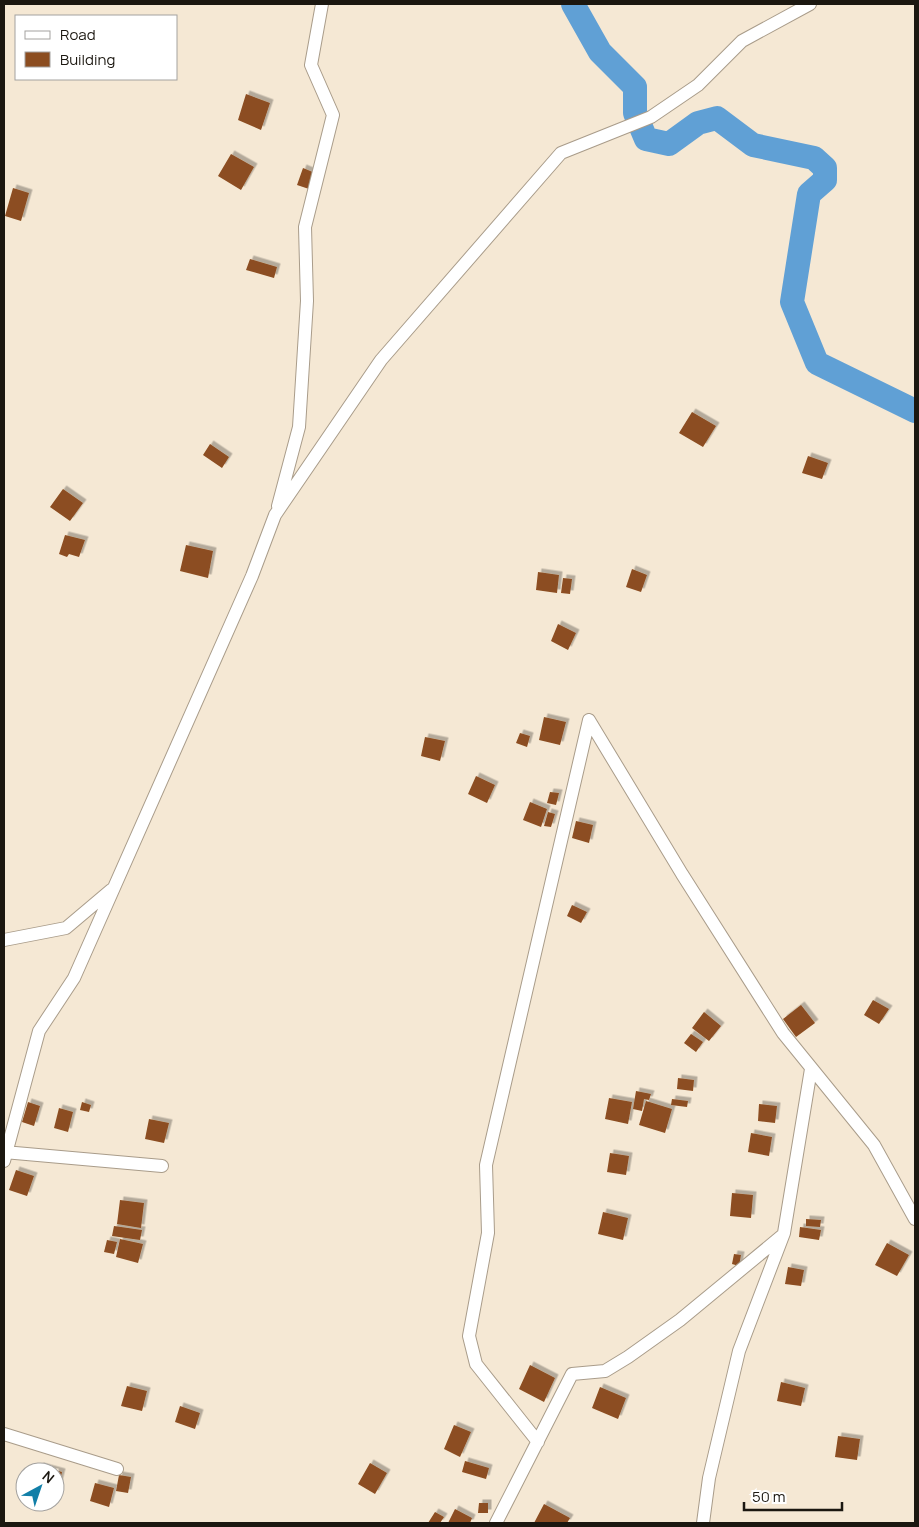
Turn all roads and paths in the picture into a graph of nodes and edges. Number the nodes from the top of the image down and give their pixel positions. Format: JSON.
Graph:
{"nodes":[{"id":1,"x":322,"y":4,"type":"edge"},
{"id":2,"x":810,"y":4,"type":"edge"},
{"id":3,"x":275,"y":515,"type":"junction"},
{"id":4,"x":113,"y":889,"type":"junction"},
{"id":5,"x":4,"y":940,"type":"edge"},
{"id":6,"x":812,"y":1069,"type":"junction"},
{"id":7,"x":5,"y":1155,"type":"edge"},
{"id":8,"x":162,"y":1166,"type":"dead end"},
{"id":9,"x":915,"y":1219,"type":"edge"},
{"id":10,"x":784,"y":1233,"type":"junction"},
{"id":11,"x":4,"y":1434,"type":"edge"},
{"id":12,"x":538,"y":1442,"type":"junction"},
{"id":13,"x":117,"y":1469,"type":"dead end"},
{"id":14,"x":496,"y":1523,"type":"edge"},
{"id":15,"x":703,"y":1523,"type":"edge"}],
"edges":[{"from":1,"to":3,"type":"street"},
{"from":2,"to":3,"type":"street"},
{"from":3,"to":4,"type":"street"},
{"from":4,"to":5,"type":"street"},
{"from":4,"to":7,"type":"street"},
{"from":6,"to":9,"type":"street"},
{"from":6,"to":10,"type":"street"},
{"from":6,"to":12,"type":"street"},
{"from":7,"to":8,"type":"street"},
{"from":10,"to":12,"type":"street"},
{"from":10,"to":15,"type":"street"},
{"from":11,"to":13,"type":"street"},
{"from":12,"to":14,"type":"street"}]}
